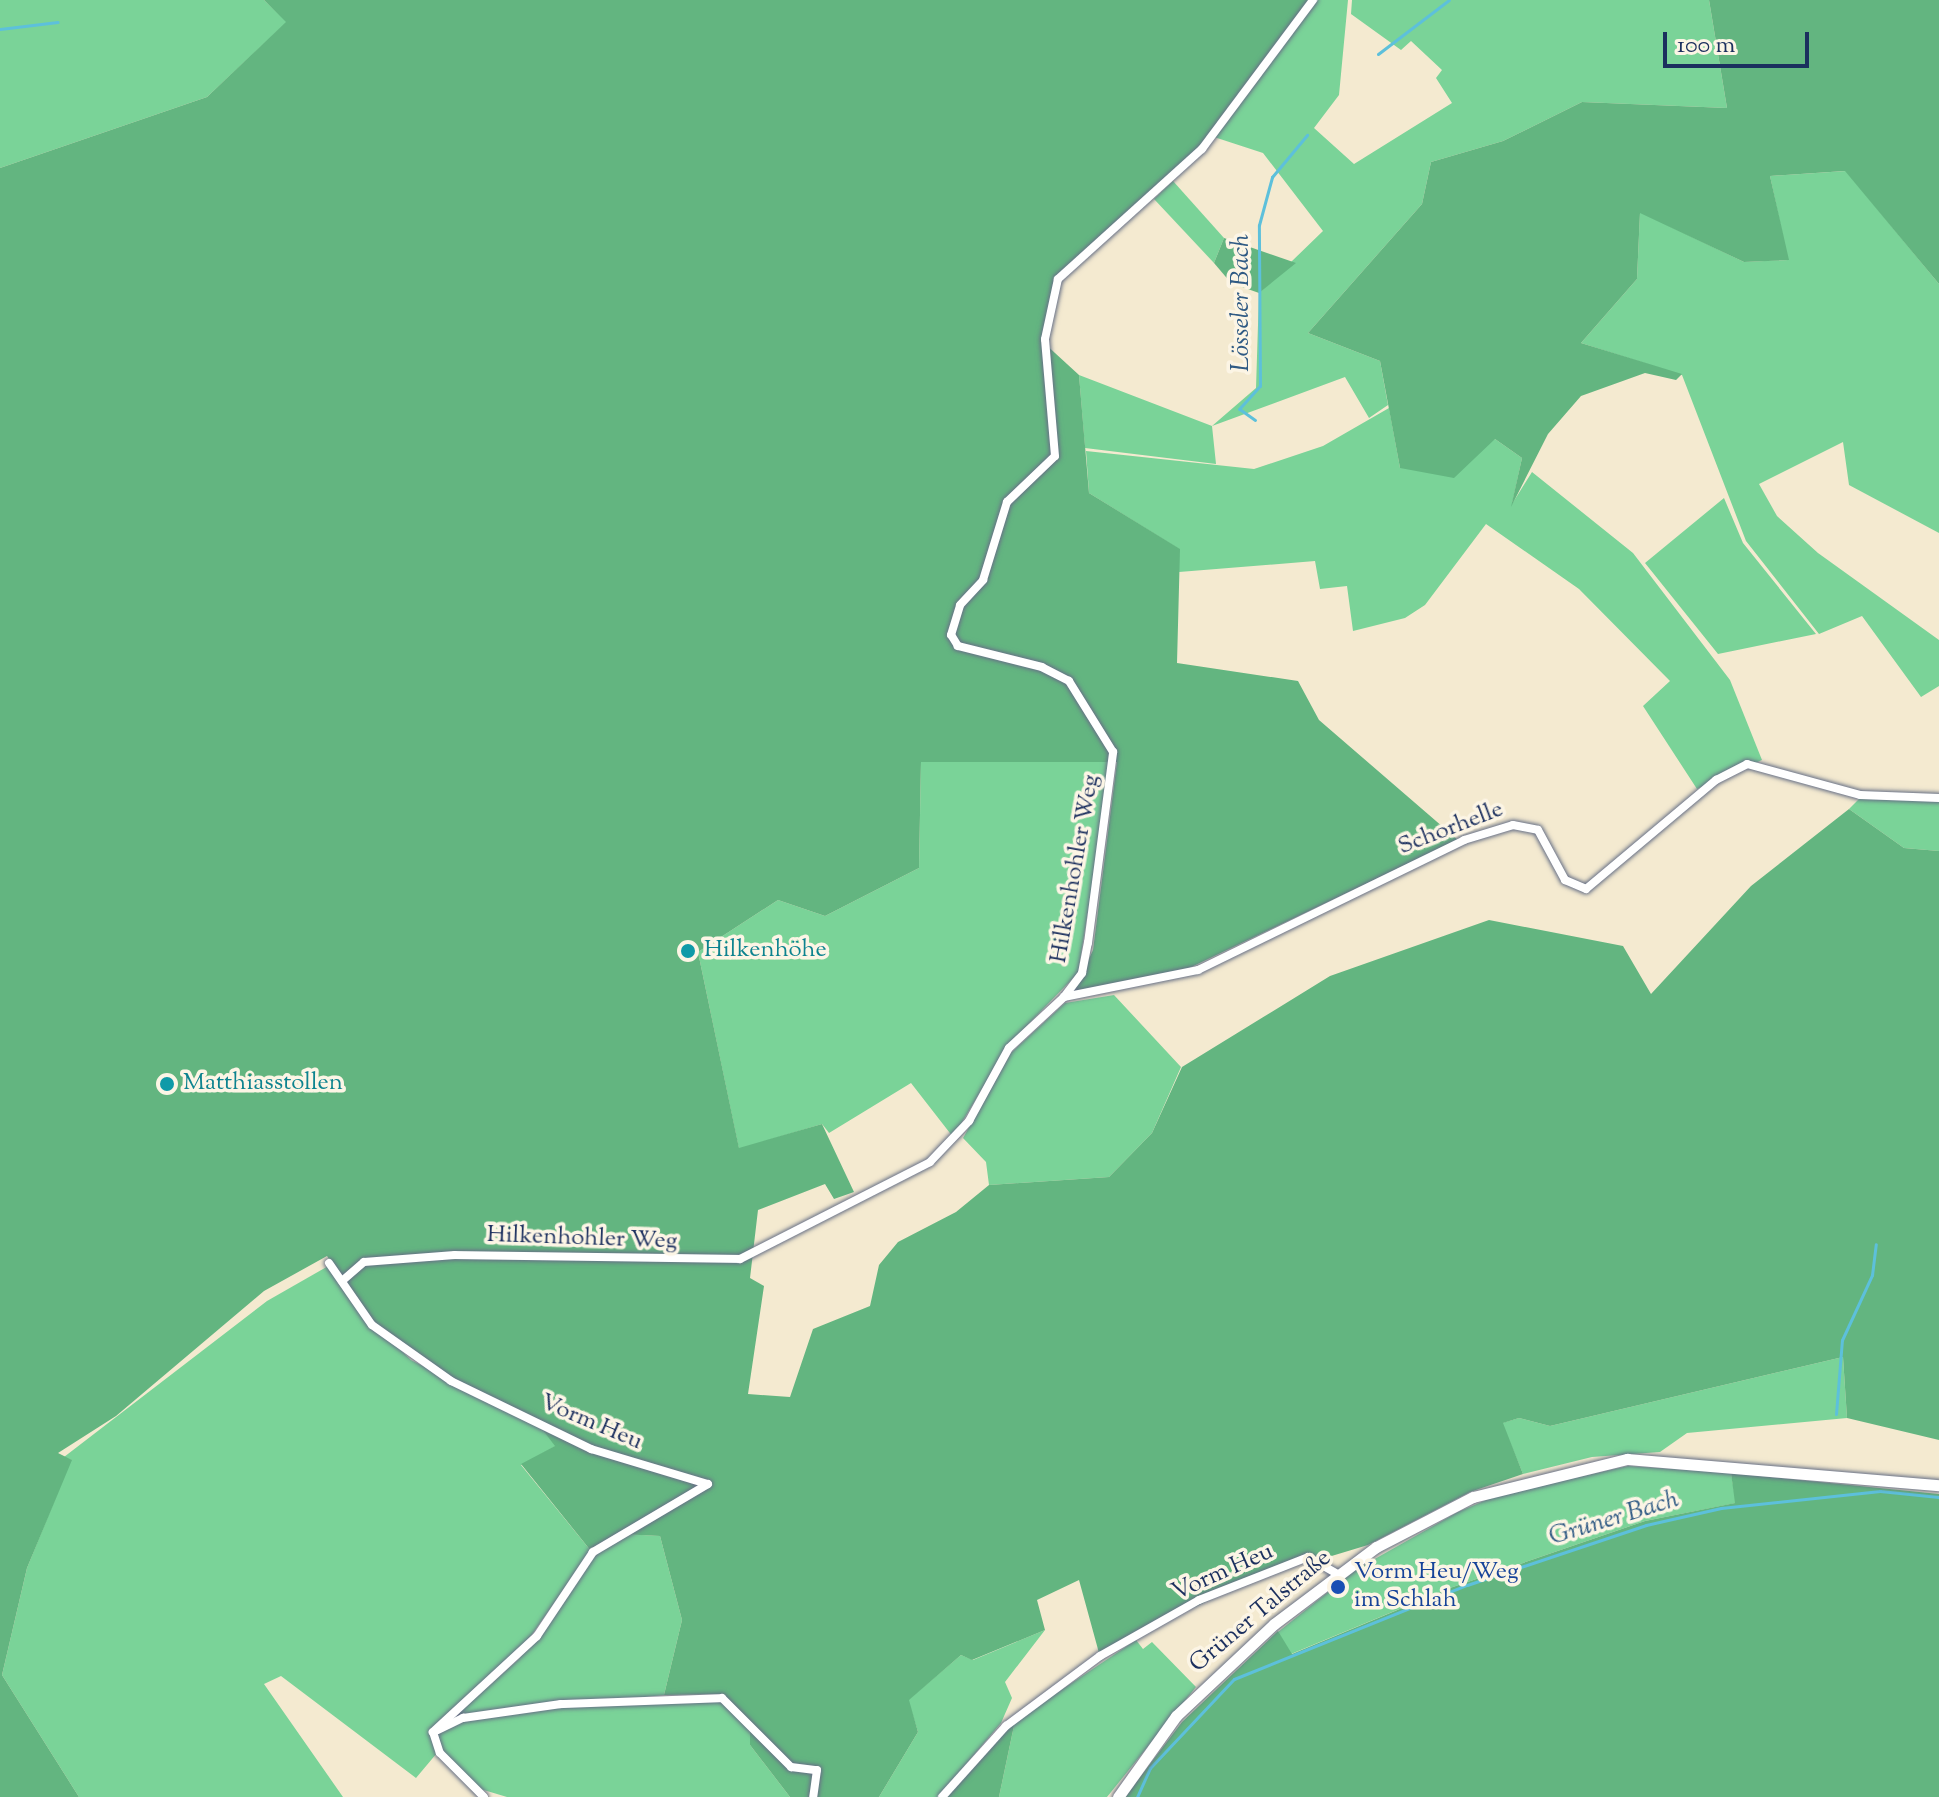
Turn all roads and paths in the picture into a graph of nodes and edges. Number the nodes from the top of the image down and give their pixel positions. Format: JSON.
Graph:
{"nodes":[{"id":1,"x":1313,"y":0,"type":"edge"},
{"id":2,"x":1939,"y":798,"type":"edge"},
{"id":3,"x":1064,"y":997,"type":"junction"},
{"id":4,"x":329,"y":1263,"type":"dead end"},
{"id":5,"x":342,"y":1281,"type":"junction"},
{"id":6,"x":1939,"y":1485,"type":"edge"},
{"id":7,"x":1337,"y":1574,"type":"junction"},
{"id":8,"x":433,"y":1732,"type":"junction"},
{"id":9,"x":484,"y":1797,"type":"edge"},
{"id":10,"x":813,"y":1797,"type":"edge"},
{"id":11,"x":942,"y":1797,"type":"edge"},
{"id":12,"x":1118,"y":1797,"type":"edge"}],
"edges":[{"from":1,"to":3,"type":"street","name":"Hilkenhohler Weg"},
{"from":2,"to":3,"type":"street","name":"Schorhelle"},
{"from":3,"to":5,"type":"street","name":"Hilkenhohler Weg"},
{"from":4,"to":5,"type":"street","name":"Vorm Heu"},
{"from":5,"to":8,"type":"street","name":"Vorm Heu"},
{"from":6,"to":7,"type":"main road","name":"Grüner Talstraße"},
{"from":7,"to":11,"type":"street","name":"Vorm Heu"},
{"from":7,"to":12,"type":"main road","name":"Grüner Talstraße"},
{"from":8,"to":9,"type":"street"},
{"from":8,"to":10,"type":"street"}]}
